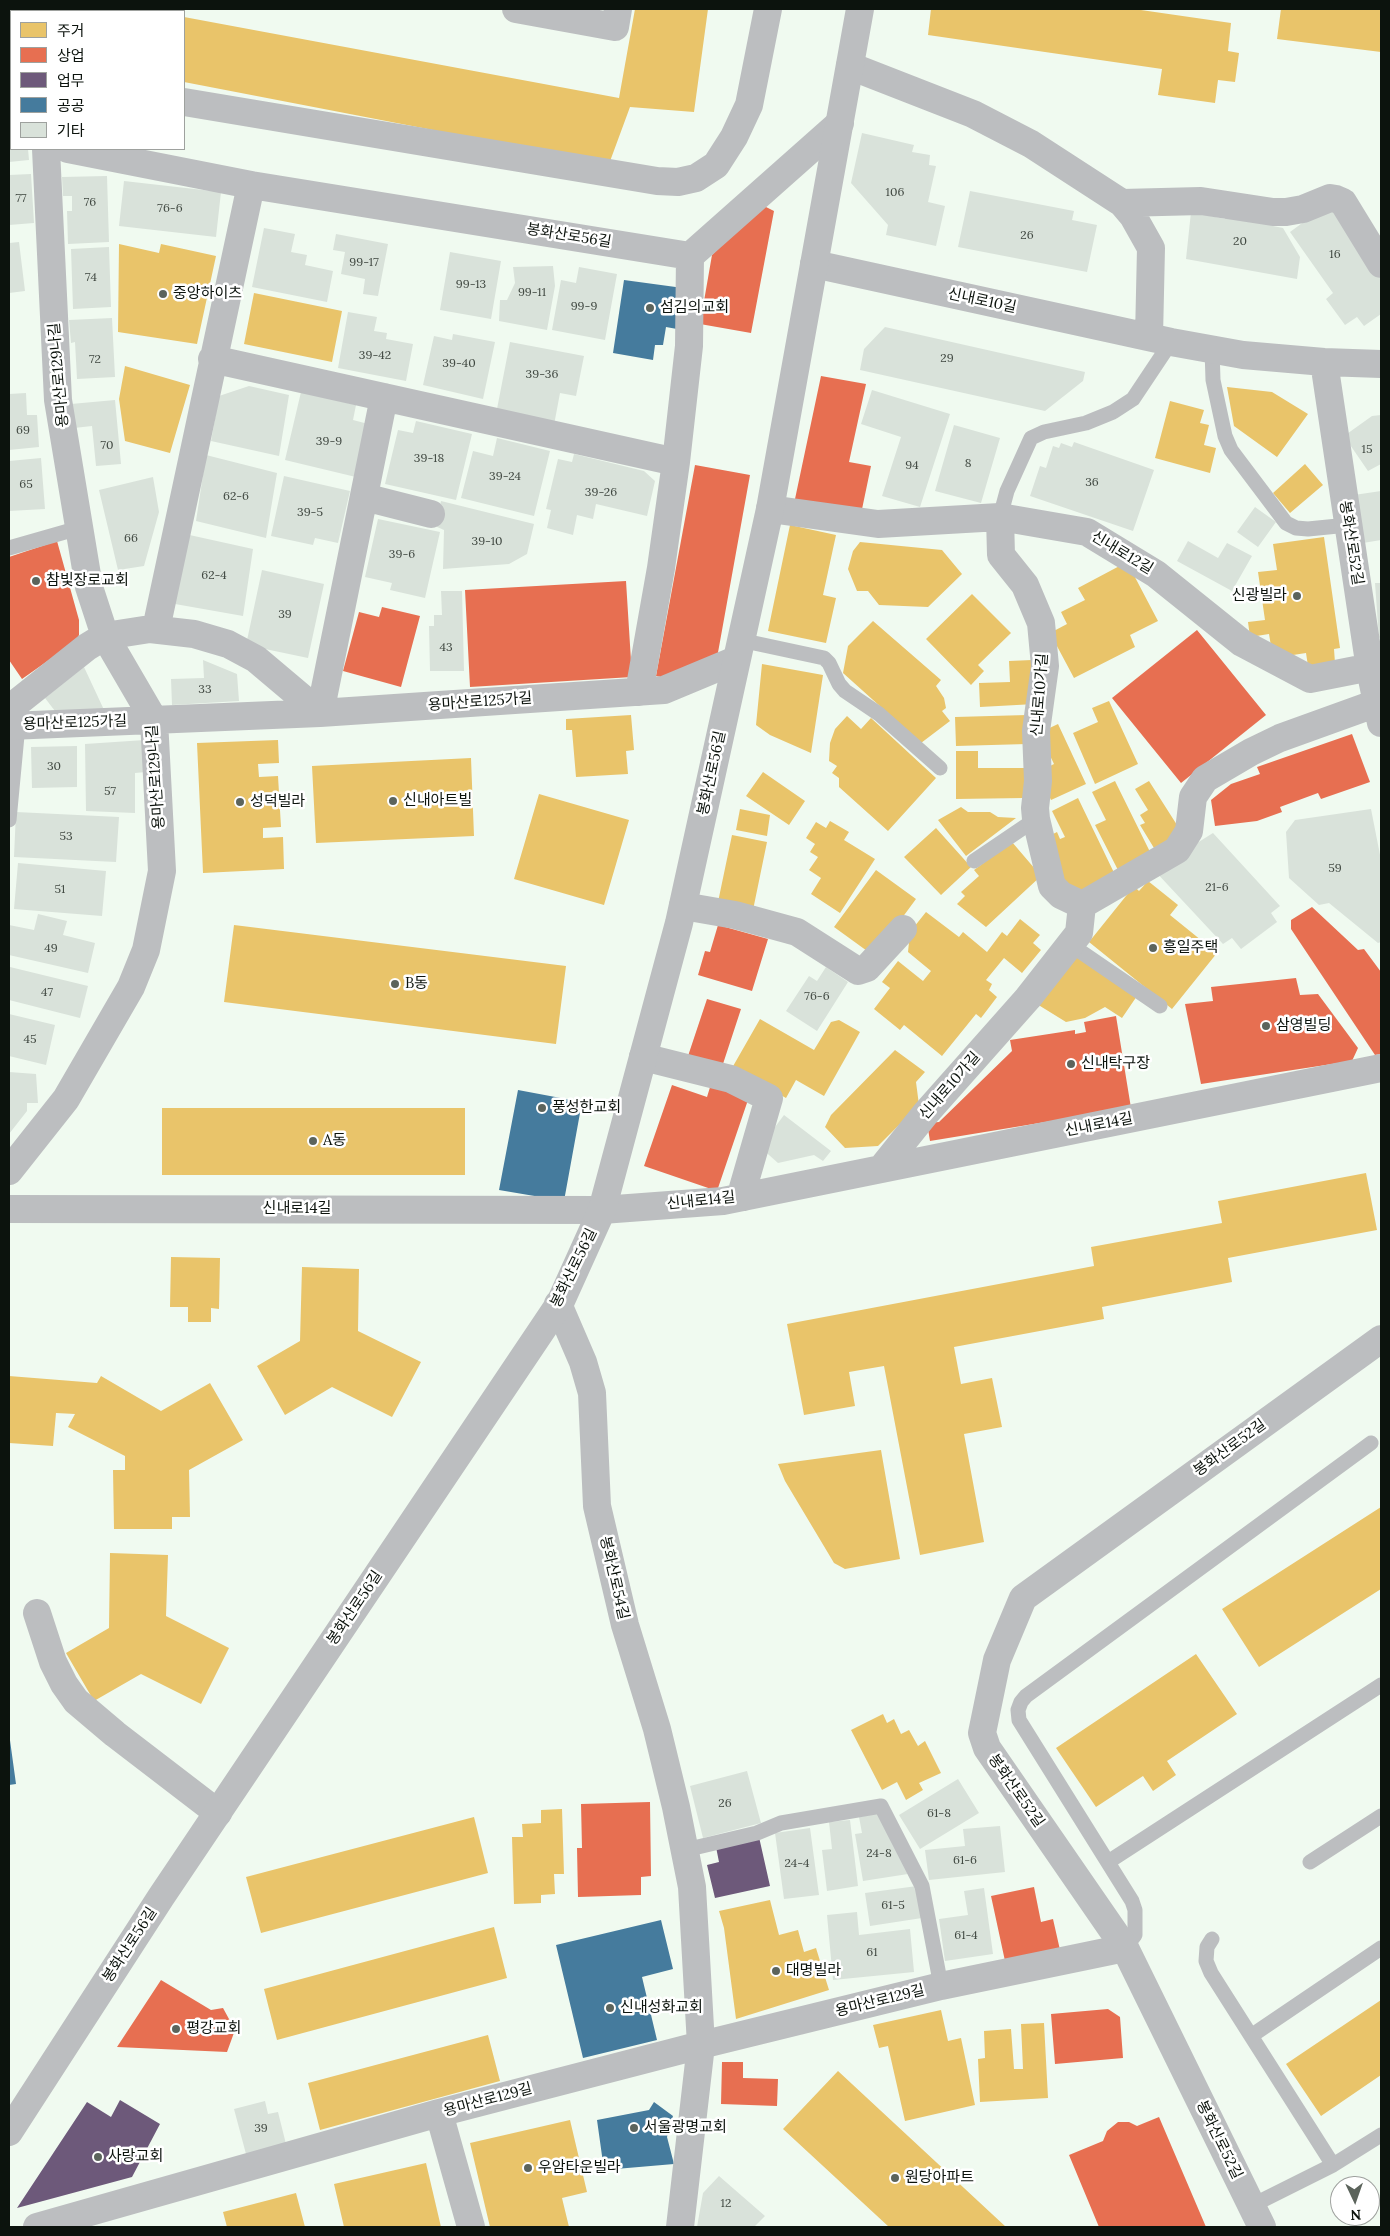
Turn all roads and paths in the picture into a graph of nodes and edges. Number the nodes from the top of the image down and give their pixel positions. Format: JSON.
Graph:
{"nodes":[{"id":1,"x":516,"y":9,"type":"edge"},
{"id":2,"x":618,"y":9,"type":"edge"},
{"id":3,"x":768,"y":9,"type":"edge"},
{"id":4,"x":860,"y":9,"type":"edge"},
{"id":5,"x":850,"y":66,"type":"junction"},
{"id":6,"x":185,"y":102,"type":"edge"},
{"id":7,"x":840,"y":123,"type":"junction"},
{"id":8,"x":46,"y":150,"type":"edge"},
{"id":9,"x":73,"y":150,"type":"edge"},
{"id":10,"x":251,"y":184,"type":"junction"},
{"id":11,"x":1122,"y":203,"type":"junction"},
{"id":12,"x":690,"y":256,"type":"junction"},
{"id":13,"x":814,"y":264,"type":"junction"},
{"id":14,"x":1381,"y":264,"type":"edge"},
{"id":15,"x":1160,"y":340,"type":"junction"},
{"id":16,"x":1212,"y":349,"type":"junction"},
{"id":17,"x":212,"y":359,"type":"junction"},
{"id":18,"x":1324,"y":362,"type":"junction"},
{"id":19,"x":1381,"y":364,"type":"edge"},
{"id":20,"x":384,"y":397,"type":"junction"},
{"id":21,"x":676,"y":462,"type":"junction"},
{"id":22,"x":364,"y":497,"type":"junction"},
{"id":23,"x":770,"y":509,"type":"junction"},
{"id":24,"x":431,"y":514,"type":"dead end"},
{"id":25,"x":1000,"y":517,"type":"junction"},
{"id":26,"x":1348,"y":525,"type":"junction"},
{"id":27,"x":79,"y":528,"type":"junction"},
{"id":28,"x":9,"y":548,"type":"edge"},
{"id":29,"x":156,"y":629,"type":"junction"},
{"id":30,"x":105,"y":636,"type":"junction"},
{"id":31,"x":738,"y":650,"type":"junction"},
{"id":32,"x":1376,"y":667,"type":"edge"},
{"id":33,"x":639,"y":692,"type":"junction"},
{"id":34,"x":320,"y":713,"type":"junction"},
{"id":35,"x":1379,"y":713,"type":"edge"},
{"id":36,"x":12,"y":720,"type":"edge"},
{"id":37,"x":154,"y":720,"type":"junction"},
{"id":38,"x":940,"y":768,"type":"dead end"},
{"id":39,"x":1036,"y":819,"type":"junction"},
{"id":40,"x":9,"y":820,"type":"edge"},
{"id":41,"x":974,"y":861,"type":"dead end"},
{"id":42,"x":683,"y":906,"type":"junction"},
{"id":43,"x":1082,"y":906,"type":"junction"},
{"id":44,"x":904,"y":928,"type":"dead end"},
{"id":45,"x":1071,"y":944,"type":"junction"},
{"id":46,"x":1160,"y":1006,"type":"dead end"},
{"id":47,"x":643,"y":1057,"type":"junction"},
{"id":48,"x":1381,"y":1068,"type":"edge"},
{"id":49,"x":881,"y":1169,"type":"junction"},
{"id":50,"x":9,"y":1171,"type":"edge"},
{"id":51,"x":744,"y":1197,"type":"junction"},
{"id":52,"x":9,"y":1209,"type":"edge"},
{"id":53,"x":602,"y":1210,"type":"junction"},
{"id":54,"x":558,"y":1304,"type":"junction"},
{"id":55,"x":1381,"y":1339,"type":"edge"},
{"id":56,"x":1371,"y":1443,"type":"dead end"},
{"id":57,"x":36,"y":1613,"type":"dead end"},
{"id":58,"x":1381,"y":1686,"type":"edge"},
{"id":59,"x":218,"y":1813,"type":"junction"},
{"id":60,"x":1381,"y":1816,"type":"edge"},
{"id":61,"x":685,"y":1850,"type":"junction"},
{"id":62,"x":1108,"y":1862,"type":"junction"},
{"id":63,"x":1310,"y":1862,"type":"dead end"},
{"id":64,"x":1212,"y":1939,"type":"dead end"},
{"id":65,"x":1125,"y":1948,"type":"junction"},
{"id":66,"x":1381,"y":1948,"type":"edge"},
{"id":67,"x":941,"y":1986,"type":"junction"},
{"id":68,"x":1251,"y":2036,"type":"junction"},
{"id":69,"x":701,"y":2044,"type":"junction"},
{"id":70,"x":439,"y":2113,"type":"junction"},
{"id":71,"x":9,"y":2132,"type":"edge"},
{"id":72,"x":1381,"y":2135,"type":"edge"},
{"id":73,"x":1333,"y":2165,"type":"junction"},
{"id":74,"x":1257,"y":2217,"type":"edge"},
{"id":75,"x":37,"y":2227,"type":"edge"},
{"id":76,"x":471,"y":2227,"type":"edge"},
{"id":77,"x":680,"y":2227,"type":"edge"}],
"edges":[{"from":1,"to":2,"type":"street"},
{"from":3,"to":6,"type":"street"},
{"from":4,"to":5,"type":"street","name":"봉화산로56길"},
{"from":5,"to":7,"type":"street","name":"봉화산로56길"},
{"from":5,"to":11,"type":"street"},
{"from":7,"to":12,"type":"street"},
{"from":7,"to":13,"type":"street","name":"봉화산로56길"},
{"from":8,"to":27,"type":"street","name":"용마산로129나길"},
{"from":9,"to":10,"type":"street"},
{"from":10,"to":12,"type":"street","name":"봉화산로56길"},
{"from":10,"to":17,"type":"street"},
{"from":11,"to":14,"type":"street"},
{"from":11,"to":15,"type":"street"},
{"from":12,"to":21,"type":"street"},
{"from":13,"to":15,"type":"street","name":"신내로10길"},
{"from":13,"to":23,"type":"street","name":"봉화산로56길"},
{"from":15,"to":16,"type":"street","name":"신내로10길"},
{"from":15,"to":25,"type":"lane","name":"신내로10가길"},
{"from":16,"to":18,"type":"street","name":"신내로10길"},
{"from":16,"to":26,"type":"lane"},
{"from":17,"to":20,"type":"street"},
{"from":17,"to":29,"type":"street"},
{"from":18,"to":19,"type":"street","name":"신내로10길"},
{"from":18,"to":26,"type":"street","name":"봉화산로52길"},
{"from":20,"to":21,"type":"street"},
{"from":20,"to":22,"type":"street"},
{"from":21,"to":33,"type":"street"},
{"from":22,"to":24,"type":"street"},
{"from":22,"to":34,"type":"street"},
{"from":23,"to":25,"type":"street","name":"신내로12길"},
{"from":23,"to":31,"type":"street","name":"봉화산로56길"},
{"from":25,"to":32,"type":"street","name":"신내로12길"},
{"from":25,"to":39,"type":"street","name":"신내로10가길"},
{"from":26,"to":32,"type":"street","name":"봉화산로52길"},
{"from":27,"to":28,"type":"lane"},
{"from":27,"to":30,"type":"street","name":"용마산로129나길"},
{"from":29,"to":30,"type":"street"},
{"from":29,"to":34,"type":"street"},
{"from":30,"to":36,"type":"street"},
{"from":30,"to":37,"type":"street","name":"용마산로129나길"},
{"from":31,"to":33,"type":"street","name":"용마산로125가길"},
{"from":31,"to":38,"type":"lane"},
{"from":31,"to":42,"type":"street","name":"봉화산로56길"},
{"from":32,"to":35,"type":"street","name":"봉화산로52길"},
{"from":33,"to":34,"type":"street","name":"용마산로125가길"},
{"from":34,"to":37,"type":"street","name":"용마산로125가길"},
{"from":35,"to":43,"type":"street"},
{"from":36,"to":37,"type":"street","name":"용마산로125가길"},
{"from":36,"to":40,"type":"lane"},
{"from":37,"to":50,"type":"street","name":"용마산로129나길"},
{"from":39,"to":41,"type":"lane"},
{"from":39,"to":43,"type":"street","name":"신내로10가길"},
{"from":42,"to":44,"type":"street"},
{"from":42,"to":47,"type":"street","name":"봉화산로56길"},
{"from":43,"to":45,"type":"street","name":"신내로10가길"},
{"from":45,"to":46,"type":"lane"},
{"from":45,"to":49,"type":"street","name":"신내로10가길"},
{"from":47,"to":51,"type":"street"},
{"from":47,"to":53,"type":"street","name":"봉화산로56길"},
{"from":48,"to":49,"type":"street","name":"신내로14길"},
{"from":49,"to":51,"type":"street","name":"신내로14길"},
{"from":51,"to":53,"type":"street","name":"신내로14길"},
{"from":52,"to":53,"type":"street","name":"신내로14길"},
{"from":53,"to":54,"type":"street","name":"봉화산로56길"},
{"from":54,"to":59,"type":"street","name":"봉화산로56길"},
{"from":54,"to":61,"type":"street","name":"봉화산로54길"},
{"from":55,"to":65,"type":"street","name":"봉화산로52길"},
{"from":56,"to":62,"type":"lane"},
{"from":57,"to":59,"type":"street"},
{"from":58,"to":62,"type":"lane"},
{"from":59,"to":71,"type":"street","name":"봉화산로56길"},
{"from":60,"to":63,"type":"lane"},
{"from":61,"to":67,"type":"lane","name":"용마산로129길"},
{"from":61,"to":69,"type":"street","name":"봉화산로54길"},
{"from":62,"to":65,"type":"lane"},
{"from":64,"to":68,"type":"lane"},
{"from":65,"to":67,"type":"street","name":"용마산로129길"},
{"from":65,"to":74,"type":"street","name":"봉화산로52길"},
{"from":66,"to":68,"type":"lane"},
{"from":67,"to":69,"type":"street","name":"용마산로129길"},
{"from":68,"to":73,"type":"lane"},
{"from":69,"to":70,"type":"street","name":"용마산로129길"},
{"from":69,"to":77,"type":"street","name":"봉화산로54길"},
{"from":70,"to":75,"type":"street","name":"용마산로129길"},
{"from":70,"to":76,"type":"street"},
{"from":72,"to":73,"type":"lane"},
{"from":73,"to":74,"type":"lane"}]}
